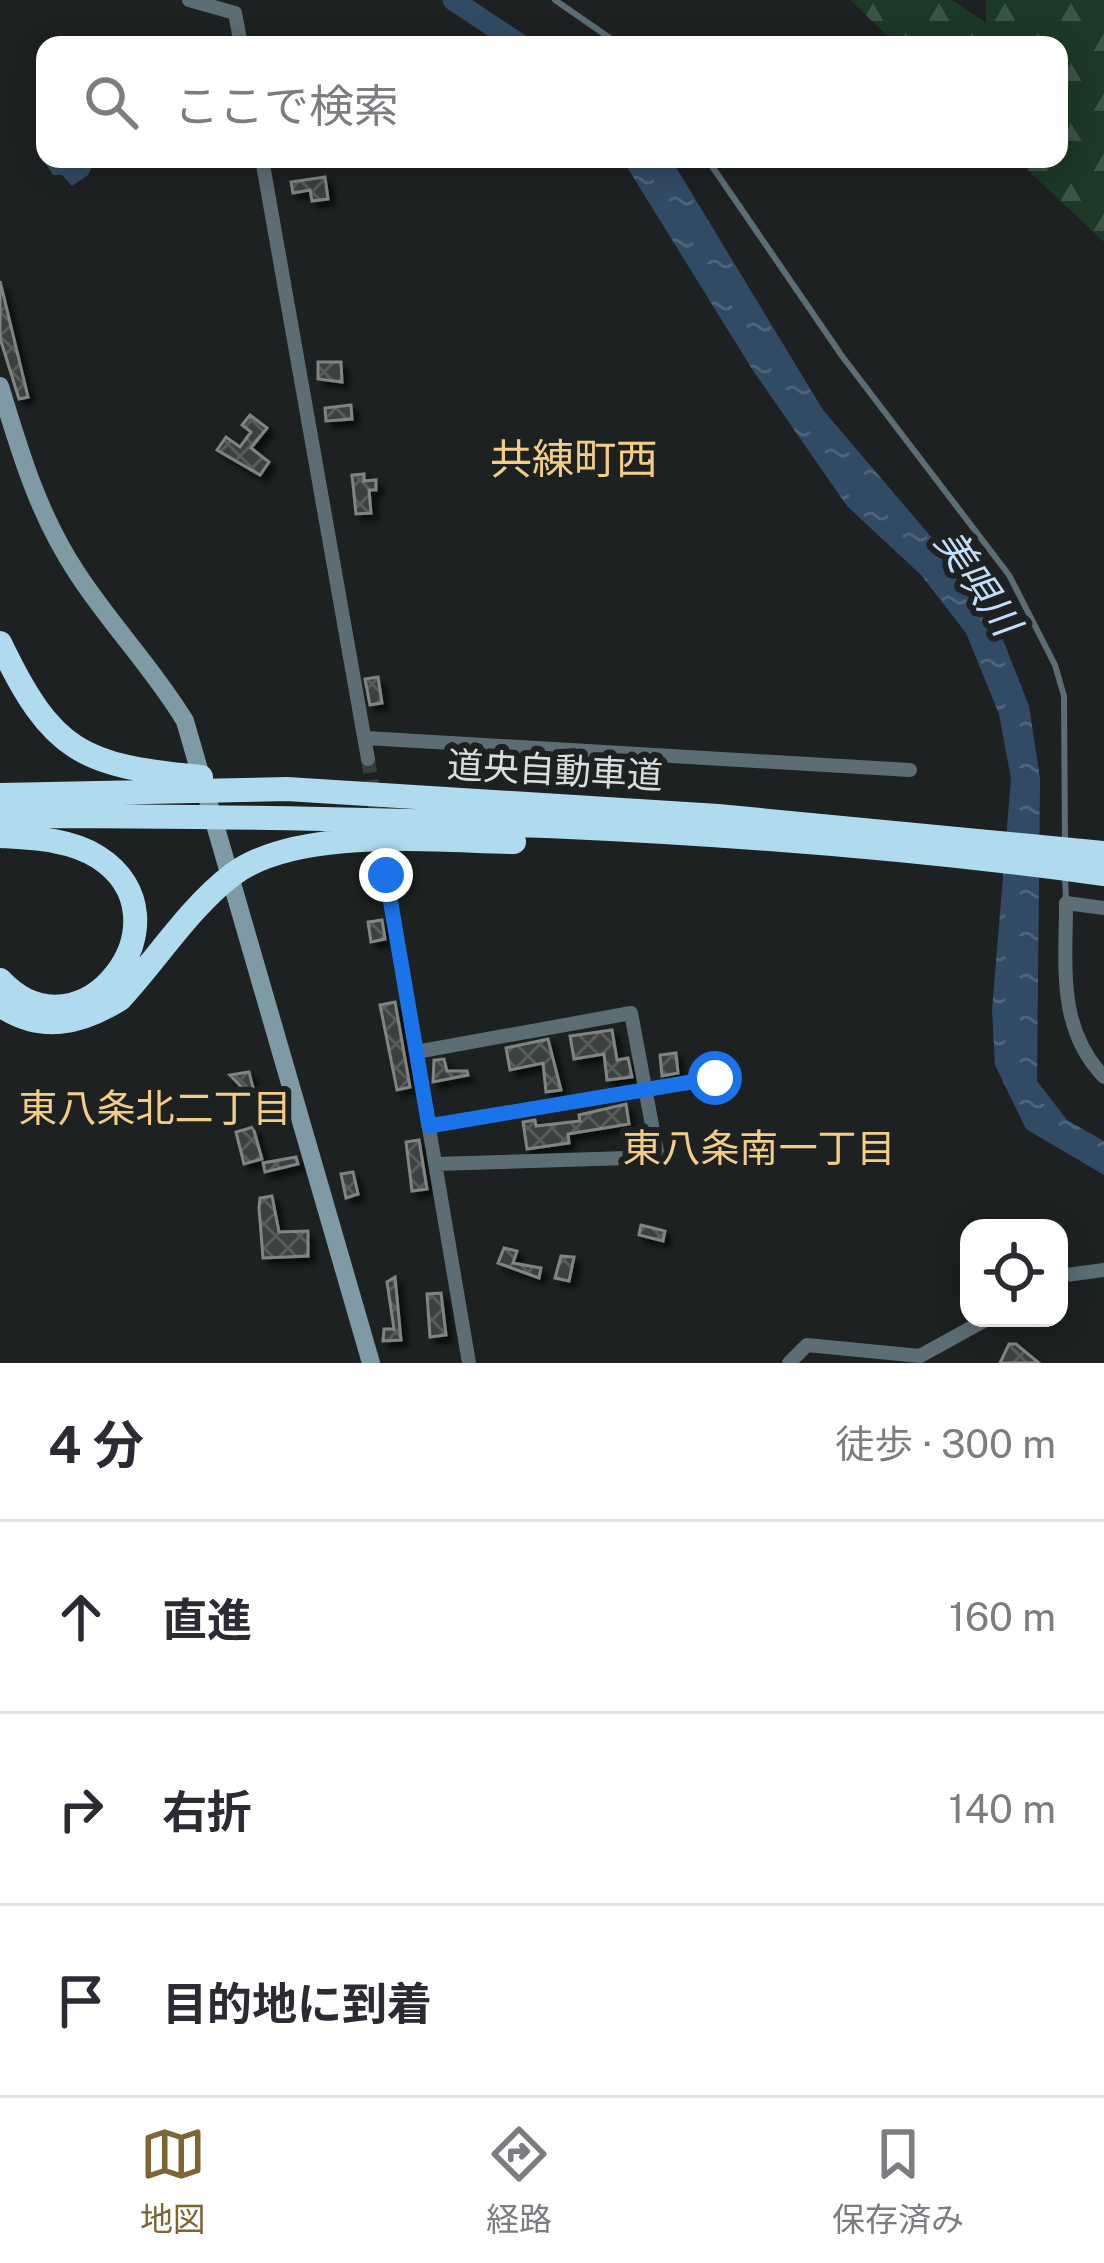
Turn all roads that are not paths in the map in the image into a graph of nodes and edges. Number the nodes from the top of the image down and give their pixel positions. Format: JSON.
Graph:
{"nodes":[{"id":1,"x":189,"y":0,"type":"edge"},
{"id":2,"x":555,"y":0,"type":"edge"},
{"id":3,"x":239,"y":36,"type":"edge"},
{"id":4,"x":607,"y":36,"type":"edge"},
{"id":5,"x":264,"y":168,"type":"edge"},
{"id":6,"x":713,"y":168,"type":"edge"},
{"id":7,"x":0,"y":386,"type":"edge"},
{"id":8,"x":0,"y":643,"type":"edge"},
{"id":9,"x":366,"y":738,"type":"junction"},
{"id":10,"x":368,"y":759,"type":"tunnel mouth"},
{"id":11,"x":910,"y":770,"type":"dead end"},
{"id":12,"x":177,"y":783,"type":"junction"},
{"id":13,"x":0,"y":795,"type":"edge"},
{"id":14,"x":0,"y":816,"type":"edge"},
{"id":15,"x":0,"y":836,"type":"edge"},
{"id":16,"x":773,"y":842,"type":"junction"},
{"id":17,"x":911,"y":842,"type":"junction"},
{"id":18,"x":1095,"y":862,"type":"edge"},
{"id":19,"x":386,"y":875,"type":"tunnel mouth"},
{"id":20,"x":1066,"y":903,"type":"junction"},
{"id":21,"x":1104,"y":908,"type":"edge"},
{"id":22,"x":0,"y":980,"type":"edge"},
{"id":23,"x":0,"y":1005,"type":"edge"},
{"id":24,"x":416,"y":1052,"type":"junction"},
{"id":25,"x":1104,"y":1077,"type":"edge"},
{"id":26,"x":715,"y":1078,"type":"dead end"},
{"id":27,"x":645,"y":1090,"type":"junction"},
{"id":28,"x":429,"y":1126,"type":"junction"},
{"id":29,"x":435,"y":1164,"type":"junction"},
{"id":30,"x":1104,"y":1270,"type":"edge"},
{"id":31,"x":1068,"y":1275,"type":"edge"},
{"id":32,"x":973,"y":1327,"type":"edge"},
{"id":33,"x":371,"y":1363,"type":"edge"},
{"id":34,"x":470,"y":1363,"type":"edge"},
{"id":35,"x":789,"y":1363,"type":"edge"}],
"edges":[{"from":1,"to":3,"type":"street"},
{"from":2,"to":4,"type":"lane"},
{"from":5,"to":9,"type":"street"},
{"from":6,"to":20,"type":"lane"},
{"from":7,"to":33,"type":"street"},
{"from":8,"to":12,"type":"highway"},
{"from":9,"to":10,"type":"street"},
{"from":9,"to":11,"type":"street"},
{"from":12,"to":13,"type":"highway","name":"道央自動車道"},
{"from":12,"to":17,"type":"highway","name":"道央自動車道"},
{"from":14,"to":16,"type":"highway","name":"道央自動車道"},
{"from":15,"to":22,"type":"highway"},
{"from":16,"to":17,"type":"highway","name":"道央自動車道"},
{"from":16,"to":23,"type":"highway"},
{"from":17,"to":18,"type":"highway","name":"道央自動車道"},
{"from":19,"to":24,"type":"street"},
{"from":20,"to":21,"type":"street"},
{"from":20,"to":25,"type":"street"},
{"from":24,"to":27,"type":"street"},
{"from":24,"to":28,"type":"street"},
{"from":26,"to":27,"type":"street"},
{"from":27,"to":28,"type":"street"},
{"from":27,"to":29,"type":"street"},
{"from":28,"to":29,"type":"street"},
{"from":29,"to":34,"type":"street"},
{"from":30,"to":31,"type":"street"},
{"from":32,"to":35,"type":"street"}]}
